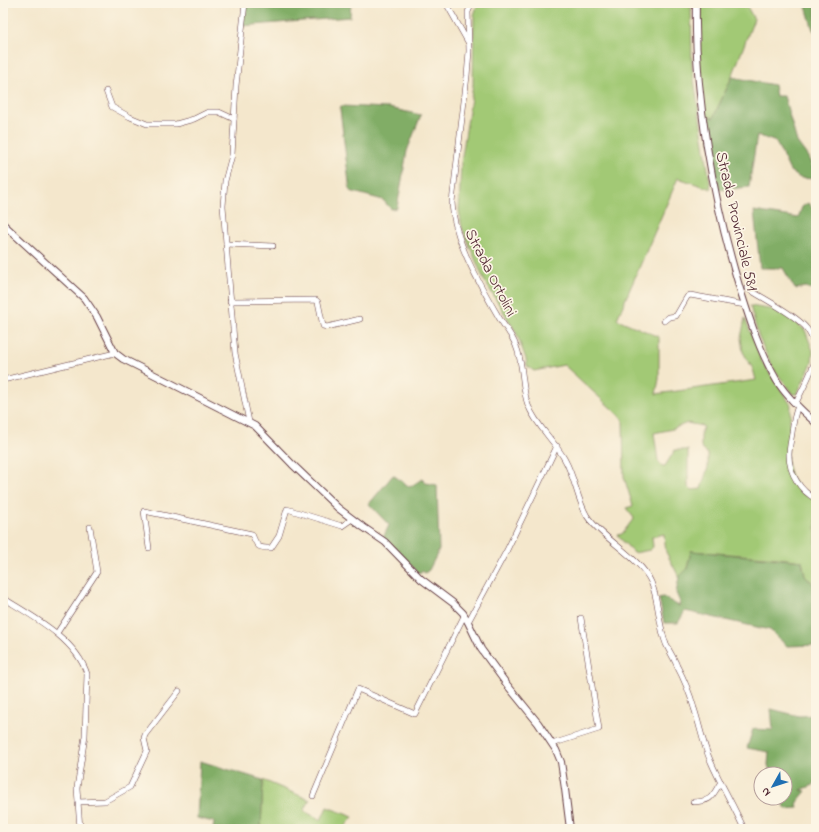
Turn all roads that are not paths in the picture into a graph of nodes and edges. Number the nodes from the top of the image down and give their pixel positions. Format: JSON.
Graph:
{"nodes":[{"id":1,"x":245,"y":3,"type":"edge"},
{"id":2,"x":446,"y":3,"type":"edge"},
{"id":3,"x":472,"y":3,"type":"edge"},
{"id":4,"x":696,"y":3,"type":"edge"},
{"id":5,"x":469,"y":43,"type":"junction"},
{"id":6,"x":106,"y":91,"type":"dead end"},
{"id":7,"x":234,"y":119,"type":"junction"},
{"id":8,"x":3,"y":224,"type":"edge"},
{"id":9,"x":226,"y":244,"type":"junction"},
{"id":10,"x":273,"y":246,"type":"dead end"},
{"id":11,"x":747,"y":288,"type":"dead end"},
{"id":12,"x":230,"y":301,"type":"junction"},
{"id":13,"x":745,"y":305,"type":"junction"},
{"id":14,"x":360,"y":319,"type":"dead end"},
{"id":15,"x":664,"y":321,"type":"dead end"},
{"id":16,"x":115,"y":353,"type":"junction"},
{"id":17,"x":3,"y":380,"type":"edge"},
{"id":18,"x":797,"y":404,"type":"junction"},
{"id":19,"x":249,"y":422,"type":"junction"},
{"id":20,"x":816,"y":423,"type":"edge"},
{"id":21,"x":557,"y":446,"type":"junction"},
{"id":22,"x":816,"y":499,"type":"edge"},
{"id":23,"x":352,"y":519,"type":"junction"},
{"id":24,"x":90,"y":527,"type":"dead end"},
{"id":25,"x":149,"y":548,"type":"dead end"},
{"id":26,"x":3,"y":598,"type":"edge"},
{"id":27,"x":464,"y":616,"type":"junction"},
{"id":28,"x":581,"y":618,"type":"dead end"},
{"id":29,"x":468,"y":622,"type":"junction"},
{"id":30,"x":57,"y":633,"type":"junction"},
{"id":31,"x":179,"y":691,"type":"dead end"},
{"id":32,"x":552,"y":744,"type":"junction"},
{"id":33,"x":721,"y":782,"type":"junction"},
{"id":34,"x":313,"y":796,"type":"dead end"},
{"id":35,"x":78,"y":802,"type":"junction"},
{"id":36,"x":693,"y":802,"type":"dead end"},
{"id":37,"x":80,"y":829,"type":"edge"},
{"id":38,"x":570,"y":829,"type":"edge"},
{"id":39,"x":744,"y":829,"type":"edge"}],
"edges":[{"from":1,"to":7,"type":"street"},
{"from":2,"to":5,"type":"street"},
{"from":3,"to":5,"type":"street","name":"Strada Ortolini"},
{"from":4,"to":13,"type":"main road","name":"Strada Provinciale 581"},
{"from":5,"to":21,"type":"street","name":"Strada Ortolini"},
{"from":6,"to":7,"type":"street"},
{"from":7,"to":9,"type":"street"},
{"from":8,"to":16,"type":"main road"},
{"from":9,"to":10,"type":"street"},
{"from":9,"to":12,"type":"street"},
{"from":11,"to":18,"type":"street"},
{"from":12,"to":14,"type":"street"},
{"from":12,"to":19,"type":"street"},
{"from":13,"to":15,"type":"street"},
{"from":13,"to":18,"type":"main road","name":"Strada Provinciale 581"},
{"from":16,"to":17,"type":"street"},
{"from":16,"to":19,"type":"main road"},
{"from":18,"to":20,"type":"main road","name":"Strada Provinciale 581"},
{"from":18,"to":22,"type":"street"},
{"from":19,"to":23,"type":"main road"},
{"from":21,"to":29,"type":"street"},
{"from":21,"to":33,"type":"street","name":"Strada Ortolini"},
{"from":23,"to":25,"type":"street"},
{"from":23,"to":27,"type":"main road"},
{"from":24,"to":30,"type":"street"},
{"from":26,"to":30,"type":"street"},
{"from":27,"to":29,"type":"main road"},
{"from":27,"to":34,"type":"street"},
{"from":28,"to":32,"type":"street"},
{"from":29,"to":32,"type":"main road"},
{"from":30,"to":35,"type":"street"},
{"from":31,"to":35,"type":"street"},
{"from":32,"to":38,"type":"main road"},
{"from":33,"to":36,"type":"street"},
{"from":33,"to":39,"type":"street","name":"Strada Ortolini"},
{"from":35,"to":37,"type":"street"}]}
